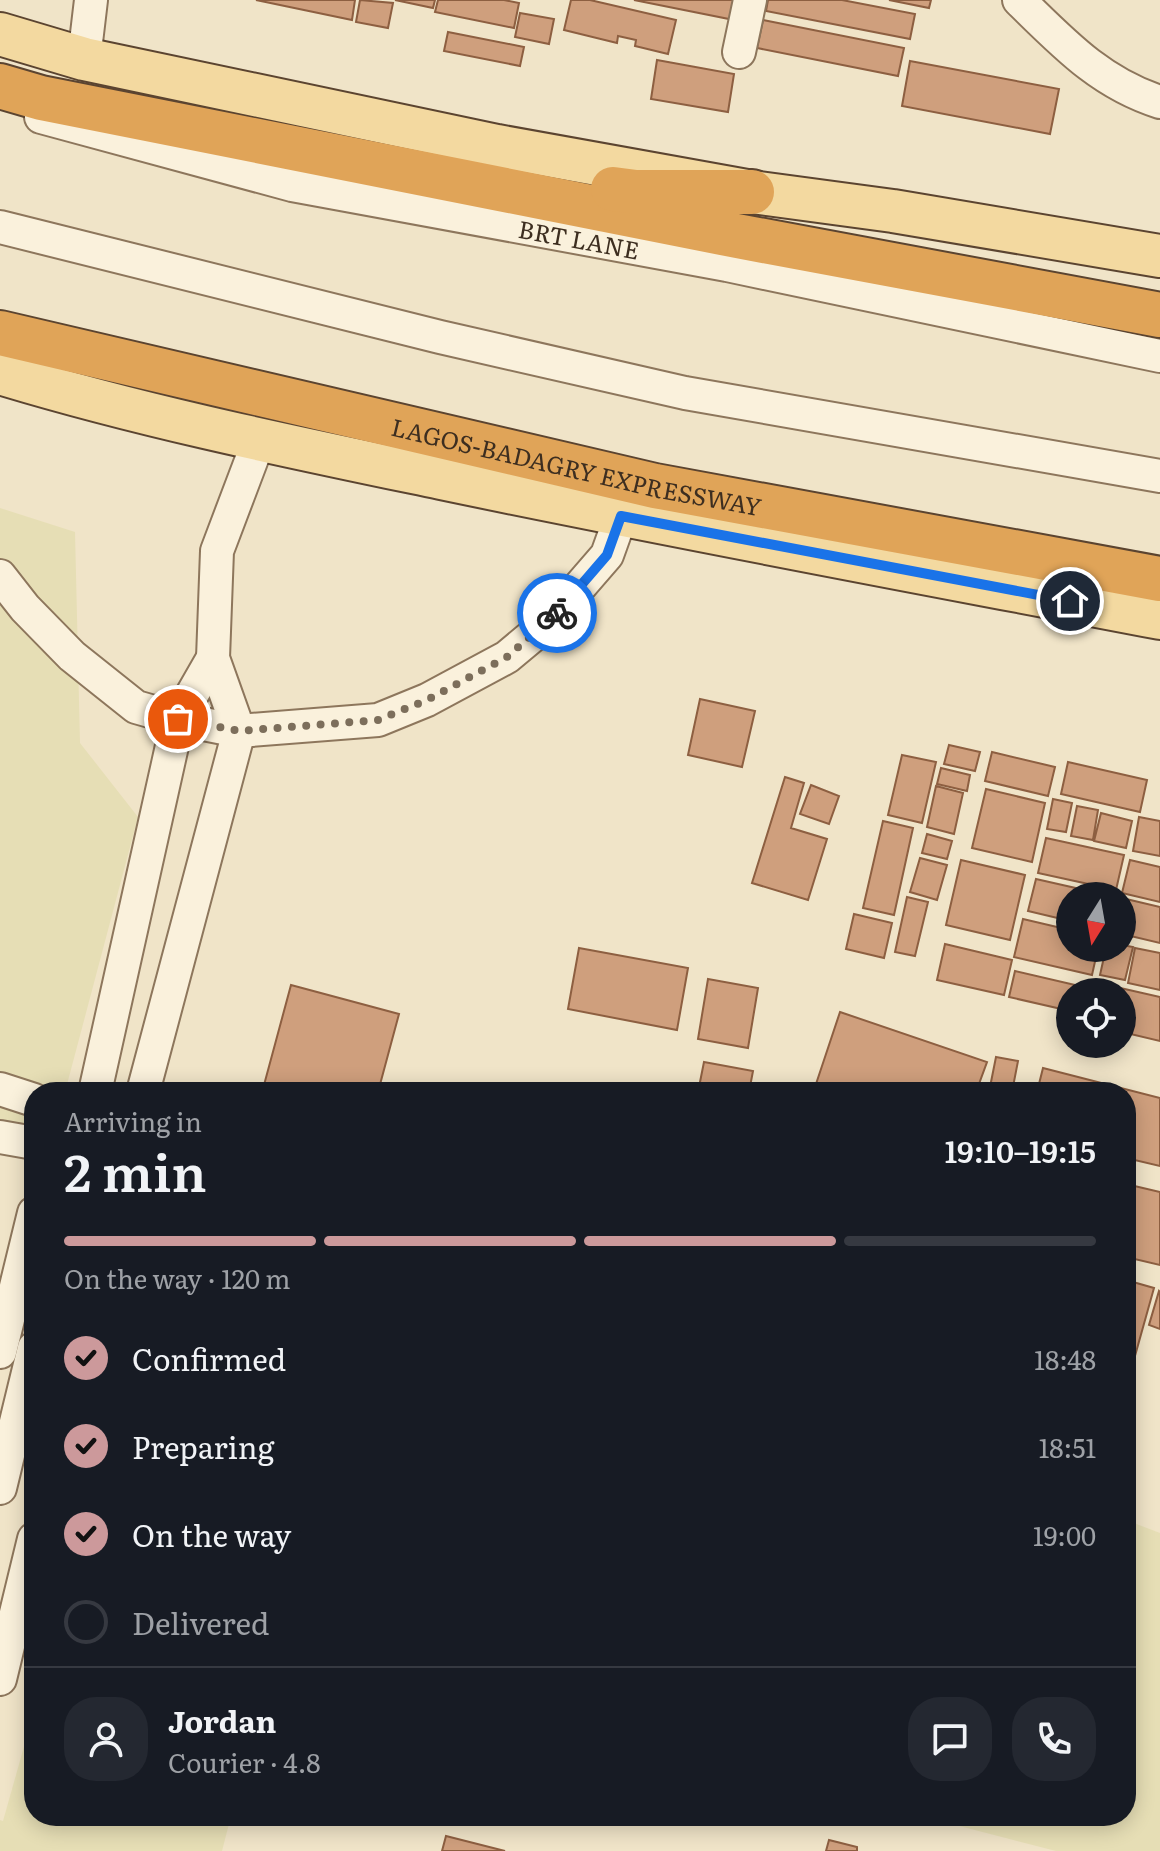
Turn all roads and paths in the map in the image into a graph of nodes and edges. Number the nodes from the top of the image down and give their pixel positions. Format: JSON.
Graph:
{"nodes":[{"id":1,"x":91,"y":0,"type":"edge"},
{"id":2,"x":750,"y":0,"type":"edge"},
{"id":3,"x":1019,"y":0,"type":"edge"},
{"id":4,"x":0,"y":34,"type":"edge"},
{"id":5,"x":739,"y":52,"type":"dead end"},
{"id":6,"x":84,"y":59,"type":"junction"},
{"id":7,"x":0,"y":86,"type":"edge"},
{"id":8,"x":1160,"y":102,"type":"edge"},
{"id":9,"x":0,"y":106,"type":"edge"},
{"id":10,"x":297,"y":148,"type":"junction"},
{"id":11,"x":752,"y":192,"type":"junction"},
{"id":12,"x":0,"y":227,"type":"edge"},
{"id":13,"x":1160,"y":256,"type":"edge"},
{"id":14,"x":1160,"y":315,"type":"edge"},
{"id":15,"x":0,"y":333,"type":"edge"},
{"id":16,"x":1160,"y":356,"type":"edge"},
{"id":17,"x":0,"y":373,"type":"edge"},
{"id":18,"x":259,"y":440,"type":"junction"},
{"id":19,"x":1160,"y":476,"type":"edge"},
{"id":20,"x":621,"y":516,"type":"junction"},
{"id":21,"x":0,"y":576,"type":"edge"},
{"id":22,"x":1160,"y":579,"type":"edge"},
{"id":23,"x":1160,"y":618,"type":"edge"},
{"id":24,"x":213,"y":658,"type":"junction"},
{"id":25,"x":178,"y":719,"type":"junction"},
{"id":26,"x":239,"y":731,"type":"junction"},
{"id":27,"x":97,"y":1082,"type":"edge"},
{"id":28,"x":146,"y":1082,"type":"edge"},
{"id":29,"x":0,"y":1089,"type":"edge"},
{"id":30,"x":24,"y":1097,"type":"edge"},
{"id":31,"x":0,"y":1137,"type":"edge"},
{"id":32,"x":24,"y":1141,"type":"edge"},
{"id":33,"x":24,"y":1254,"type":"edge"},
{"id":34,"x":0,"y":1352,"type":"edge"},
{"id":35,"x":24,"y":1389,"type":"edge"},
{"id":36,"x":0,"y":1488,"type":"edge"},
{"id":37,"x":24,"y":1580,"type":"edge"},
{"id":38,"x":0,"y":1679,"type":"edge"}],
"edges":[{"from":1,"to":6,"type":"street"},
{"from":2,"to":5,"type":"street"},
{"from":3,"to":8,"type":"street"},
{"from":4,"to":6,"type":"main road"},
{"from":6,"to":11,"type":"main road"},
{"from":7,"to":10,"type":"highway"},
{"from":9,"to":16,"type":"street","name":"BRT LANE"},
{"from":10,"to":11,"type":"highway"},
{"from":10,"to":14,"type":"highway"},
{"from":11,"to":13,"type":"main road"},
{"from":12,"to":19,"type":"street"},
{"from":15,"to":22,"type":"highway","name":"LAGOS-BADAGRY EXPRESSWAY"},
{"from":17,"to":18,"type":"main road","name":"LAGOS-BADAGRY EXPRESSWAY"},
{"from":18,"to":20,"type":"main road","name":"LAGOS-BADAGRY EXPRESSWAY"},
{"from":18,"to":24,"type":"street"},
{"from":20,"to":23,"type":"main road","name":"LAGOS-BADAGRY EXPRESSWAY"},
{"from":20,"to":26,"type":"street"},
{"from":21,"to":25,"type":"street"},
{"from":24,"to":25,"type":"street"},
{"from":24,"to":26,"type":"street"},
{"from":25,"to":26,"type":"street"},
{"from":25,"to":27,"type":"street"},
{"from":26,"to":28,"type":"street"},
{"from":29,"to":30,"type":"street"},
{"from":31,"to":32,"type":"street"},
{"from":33,"to":34,"type":"street"},
{"from":35,"to":36,"type":"street"},
{"from":37,"to":38,"type":"street"}]}
